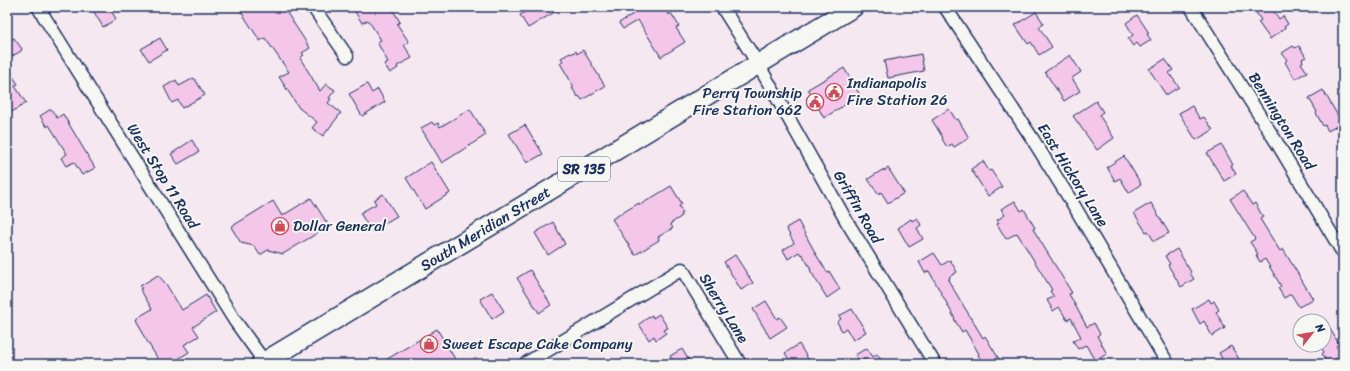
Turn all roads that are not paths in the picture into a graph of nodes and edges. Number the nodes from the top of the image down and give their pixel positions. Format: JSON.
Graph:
{"nodes":[{"id":1,"x":38,"y":7,"type":"edge"},
{"id":2,"x":313,"y":7,"type":"edge"},
{"id":3,"x":722,"y":7,"type":"edge"},
{"id":4,"x":853,"y":7,"type":"edge"},
{"id":5,"x":945,"y":7,"type":"edge"},
{"id":6,"x":1191,"y":7,"type":"edge"},
{"id":7,"x":347,"y":56,"type":"dead end"},
{"id":8,"x":758,"y":64,"type":"junction"},
{"id":9,"x":1343,"y":254,"type":"edge"},
{"id":10,"x":264,"y":363,"type":"edge"},
{"id":11,"x":525,"y":364,"type":"edge"},
{"id":12,"x":740,"y":364,"type":"edge"},
{"id":13,"x":935,"y":364,"type":"edge"},
{"id":14,"x":1168,"y":364,"type":"edge"}],
"edges":[{"from":1,"to":10,"type":"street","name":"West Stop 11 Road"},
{"from":2,"to":7,"type":"street"},
{"from":3,"to":8,"type":"street","name":"Griffin Road"},
{"from":4,"to":8,"type":"main road","name":"South Meridian Street","number":"SR 135"},
{"from":5,"to":14,"type":"street","name":"East Hickory Lane"},
{"from":6,"to":9,"type":"street","name":"Bennington Road"},
{"from":8,"to":10,"type":"main road","name":"South Meridian Street","number":"SR 135"},
{"from":8,"to":13,"type":"street","name":"Griffin Road"},
{"from":11,"to":12,"type":"street","name":"Sherry Lane"}]}
